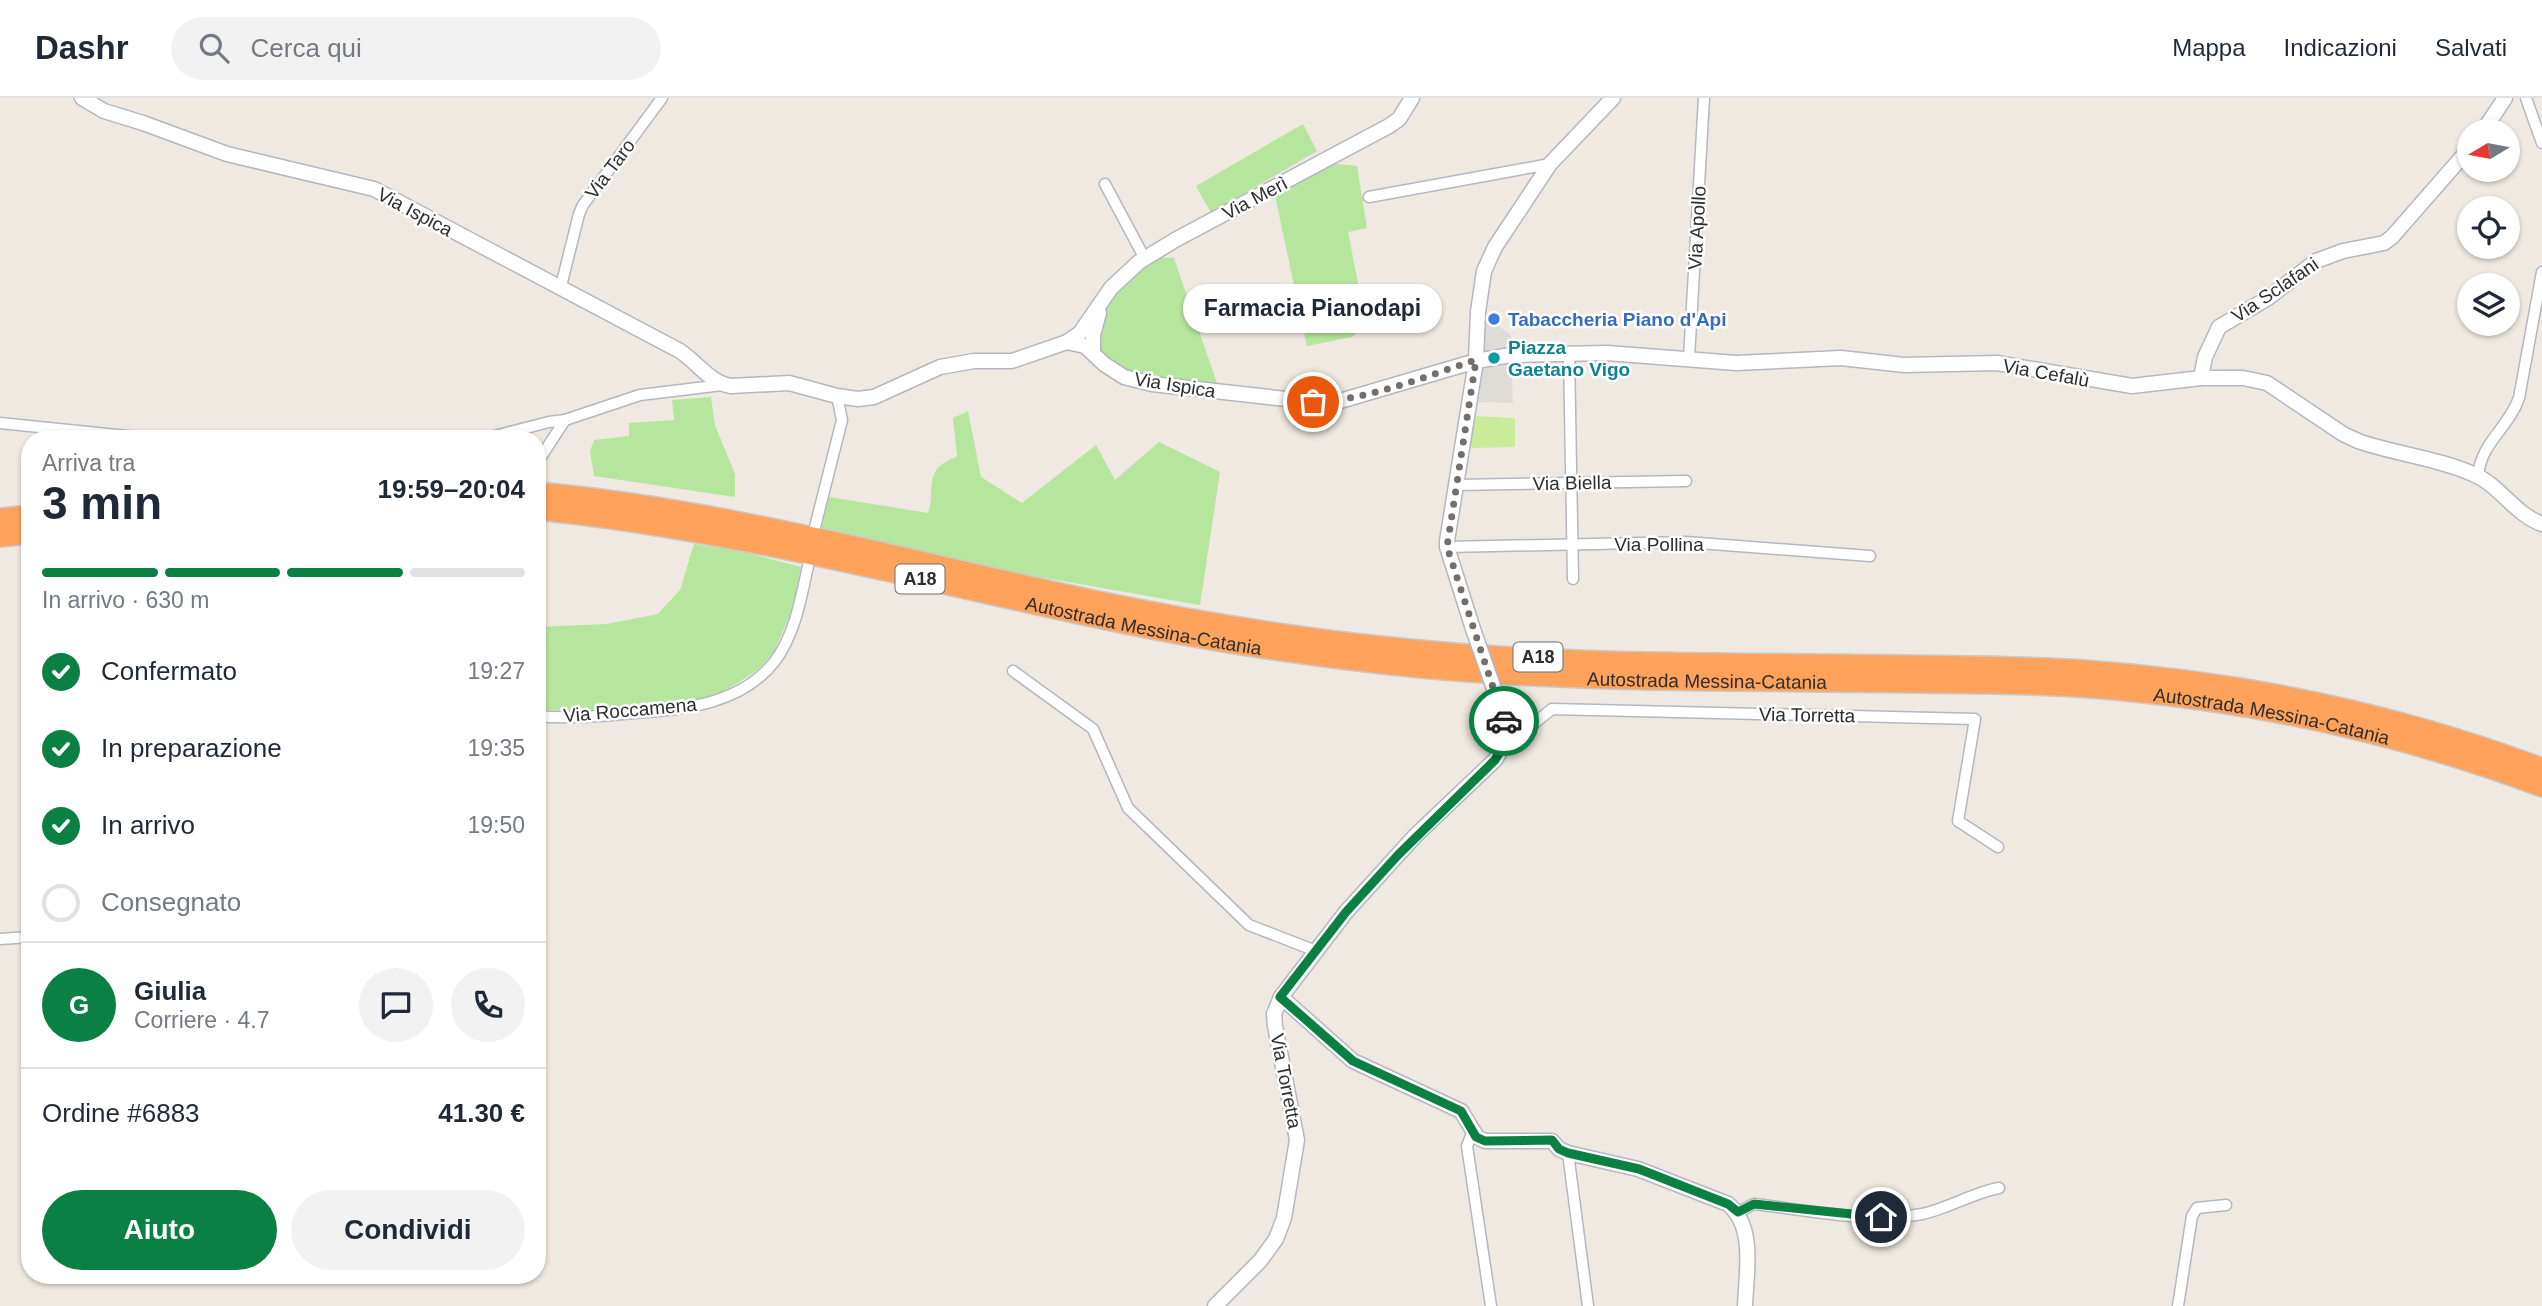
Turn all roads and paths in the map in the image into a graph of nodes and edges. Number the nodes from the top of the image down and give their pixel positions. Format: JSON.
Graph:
{"nodes":[{"id":1,"x":82,"y":98,"type":"edge"},
{"id":2,"x":662,"y":98,"type":"edge"},
{"id":3,"x":1412,"y":98,"type":"edge"},
{"id":4,"x":1613,"y":98,"type":"edge"},
{"id":5,"x":1704,"y":98,"type":"edge"},
{"id":6,"x":2505,"y":98,"type":"edge"},
{"id":7,"x":2526,"y":98,"type":"edge"},
{"id":8,"x":2491,"y":119,"type":"edge"},
{"id":9,"x":2542,"y":143,"type":"edge"},
{"id":10,"x":2457,"y":163,"type":"edge"},
{"id":11,"x":1550,"y":164,"type":"junction"},
{"id":12,"x":1105,"y":184,"type":"dead end"},
{"id":13,"x":1369,"y":197,"type":"dead end"},
{"id":14,"x":1145,"y":259,"type":"junction"},
{"id":15,"x":2542,"y":272,"type":"edge"},
{"id":16,"x":561,"y":286,"type":"junction"},
{"id":17,"x":1102,"y":303,"type":"junction"},
{"id":18,"x":1089,"y":321,"type":"junction"},
{"id":19,"x":1067,"y":342,"type":"junction"},
{"id":20,"x":1089,"y":350,"type":"junction"},
{"id":21,"x":1569,"y":353,"type":"junction"},
{"id":22,"x":1511,"y":355,"type":"joint"},
{"id":23,"x":1689,"y":358,"type":"junction"},
{"id":24,"x":1476,"y":360,"type":"junction"},
{"id":25,"x":2201,"y":378,"type":"junction"},
{"id":26,"x":722,"y":385,"type":"junction"},
{"id":27,"x":837,"y":396,"type":"junction"},
{"id":28,"x":858,"y":399,"type":"junction"},
{"id":29,"x":565,"y":420,"type":"junction"},
{"id":30,"x":842,"y":420,"type":"junction"},
{"id":31,"x":0,"y":423,"type":"edge"},
{"id":32,"x":68,"y":430,"type":"edge"},
{"id":33,"x":522,"y":430,"type":"edge"},
{"id":34,"x":546,"y":449,"type":"edge"},
{"id":35,"x":2478,"y":476,"type":"junction"},
{"id":36,"x":1686,"y":481,"type":"dead end"},
{"id":37,"x":1571,"y":482,"type":"junction"},
{"id":38,"x":1457,"y":485,"type":"junction"},
{"id":39,"x":546,"y":493,"type":"edge"},
{"id":40,"x":546,"y":511,"type":"edge"},
{"id":41,"x":21,"y":516,"type":"edge"},
{"id":42,"x":0,"y":518,"type":"edge"},
{"id":43,"x":2542,"y":524,"type":"edge"},
{"id":44,"x":814,"y":527,"type":"dead end"},
{"id":45,"x":21,"y":535,"type":"edge"},
{"id":46,"x":0,"y":537,"type":"edge"},
{"id":47,"x":1572,"y":544,"type":"junction"},
{"id":48,"x":1447,"y":547,"type":"junction"},
{"id":49,"x":1870,"y":556,"type":"dead end"},
{"id":50,"x":808,"y":566,"type":"dead end"},
{"id":51,"x":1573,"y":579,"type":"dead end"},
{"id":52,"x":1013,"y":671,"type":"dead end"},
{"id":53,"x":546,"y":716,"type":"edge"},
{"id":54,"x":1503,"y":748,"type":"junction"},
{"id":55,"x":2542,"y":768,"type":"edge"},
{"id":56,"x":2542,"y":787,"type":"edge"},
{"id":57,"x":1998,"y":847,"type":"dead end"},
{"id":58,"x":21,"y":938,"type":"edge"},
{"id":59,"x":0,"y":939,"type":"edge"},
{"id":60,"x":1316,"y":951,"type":"junction"},
{"id":61,"x":1280,"y":997,"type":"junction"},
{"id":62,"x":1473,"y":1131,"type":"junction"},
{"id":63,"x":1568,"y":1153,"type":"junction"},
{"id":64,"x":1999,"y":1188,"type":"dead end"},
{"id":65,"x":2226,"y":1205,"type":"dead end"},
{"id":66,"x":1738,"y":1212,"type":"junction"},
{"id":67,"x":1215,"y":1306,"type":"edge"},
{"id":68,"x":1491,"y":1306,"type":"edge"},
{"id":69,"x":1588,"y":1306,"type":"edge"},
{"id":70,"x":1745,"y":1306,"type":"edge"},
{"id":71,"x":2178,"y":1306,"type":"edge"}],
"edges":[{"from":1,"to":16,"type":"street","name":"Via Ispica"},
{"from":2,"to":16,"type":"street","name":"Via Taro"},
{"from":3,"to":14,"type":"street","name":"Via Merì"},
{"from":4,"to":11,"type":"street"},
{"from":5,"to":23,"type":"street","name":"Via Apollo"},
{"from":6,"to":8,"type":"street"},
{"from":7,"to":9,"type":"street"},
{"from":10,"to":25,"type":"street","name":"Via Sclafani"},
{"from":11,"to":13,"type":"street"},
{"from":11,"to":24,"type":"street"},
{"from":12,"to":14,"type":"street"},
{"from":14,"to":17,"type":"street","name":"Via Merì"},
{"from":15,"to":35,"type":"street"},
{"from":16,"to":26,"type":"street","name":"Via Ispica"},
{"from":17,"to":18,"type":"street","name":"Via Merì"},
{"from":17,"to":20,"type":"street"},
{"from":18,"to":19,"type":"street"},
{"from":18,"to":20,"type":"street"},
{"from":19,"to":20,"type":"street","name":"Via Ispica"},
{"from":19,"to":28,"type":"street"},
{"from":20,"to":24,"type":"street","name":"Via Ispica"},
{"from":21,"to":22,"type":"street","name":"Via Cefalù"},
{"from":21,"to":23,"type":"street","name":"Via Cefalù"},
{"from":21,"to":37,"type":"street"},
{"from":22,"to":24,"type":"street","name":"Via Ispica"},
{"from":23,"to":25,"type":"street","name":"Via Cefalù"},
{"from":24,"to":38,"type":"street"},
{"from":25,"to":35,"type":"street","name":"Via Cefalù"},
{"from":26,"to":27,"type":"street"},
{"from":26,"to":29,"type":"street"},
{"from":27,"to":28,"type":"street"},
{"from":27,"to":30,"type":"street"},
{"from":28,"to":30,"type":"street"},
{"from":29,"to":33,"type":"street"},
{"from":29,"to":34,"type":"street"},
{"from":30,"to":44,"type":"street"},
{"from":31,"to":32,"type":"street"},
{"from":35,"to":43,"type":"street","name":"Via Cefalù"},
{"from":36,"to":37,"type":"street","name":"Via Biella"},
{"from":37,"to":38,"type":"street","name":"Via Biella"},
{"from":37,"to":47,"type":"street"},
{"from":38,"to":48,"type":"street"},
{"from":39,"to":55,"type":"highway","name":"Autostrada Messina-Catania","number":"A18"},
{"from":40,"to":56,"type":"highway","name":"Autostrada Messina-Catania","number":"A18"},
{"from":41,"to":42,"type":"highway"},
{"from":45,"to":46,"type":"highway"},
{"from":47,"to":48,"type":"street","name":"Via Pollina"},
{"from":47,"to":49,"type":"street","name":"Via Pollina"},
{"from":47,"to":51,"type":"street"},
{"from":48,"to":54,"type":"street","bridge":true},
{"from":50,"to":53,"type":"street","name":"Via Roccamena"},
{"from":52,"to":60,"type":"street"},
{"from":54,"to":57,"type":"street","name":"Via Torretta"},
{"from":54,"to":60,"type":"street","name":"Via Torretta"},
{"from":58,"to":59,"type":"street"},
{"from":60,"to":61,"type":"street","name":"Via Torretta"},
{"from":61,"to":62,"type":"street"},
{"from":61,"to":67,"type":"street","name":"Via Torretta"},
{"from":62,"to":63,"type":"street"},
{"from":62,"to":68,"type":"street"},
{"from":63,"to":66,"type":"street"},
{"from":63,"to":69,"type":"street"},
{"from":64,"to":66,"type":"street"},
{"from":65,"to":71,"type":"street"},
{"from":66,"to":70,"type":"street"}]}
